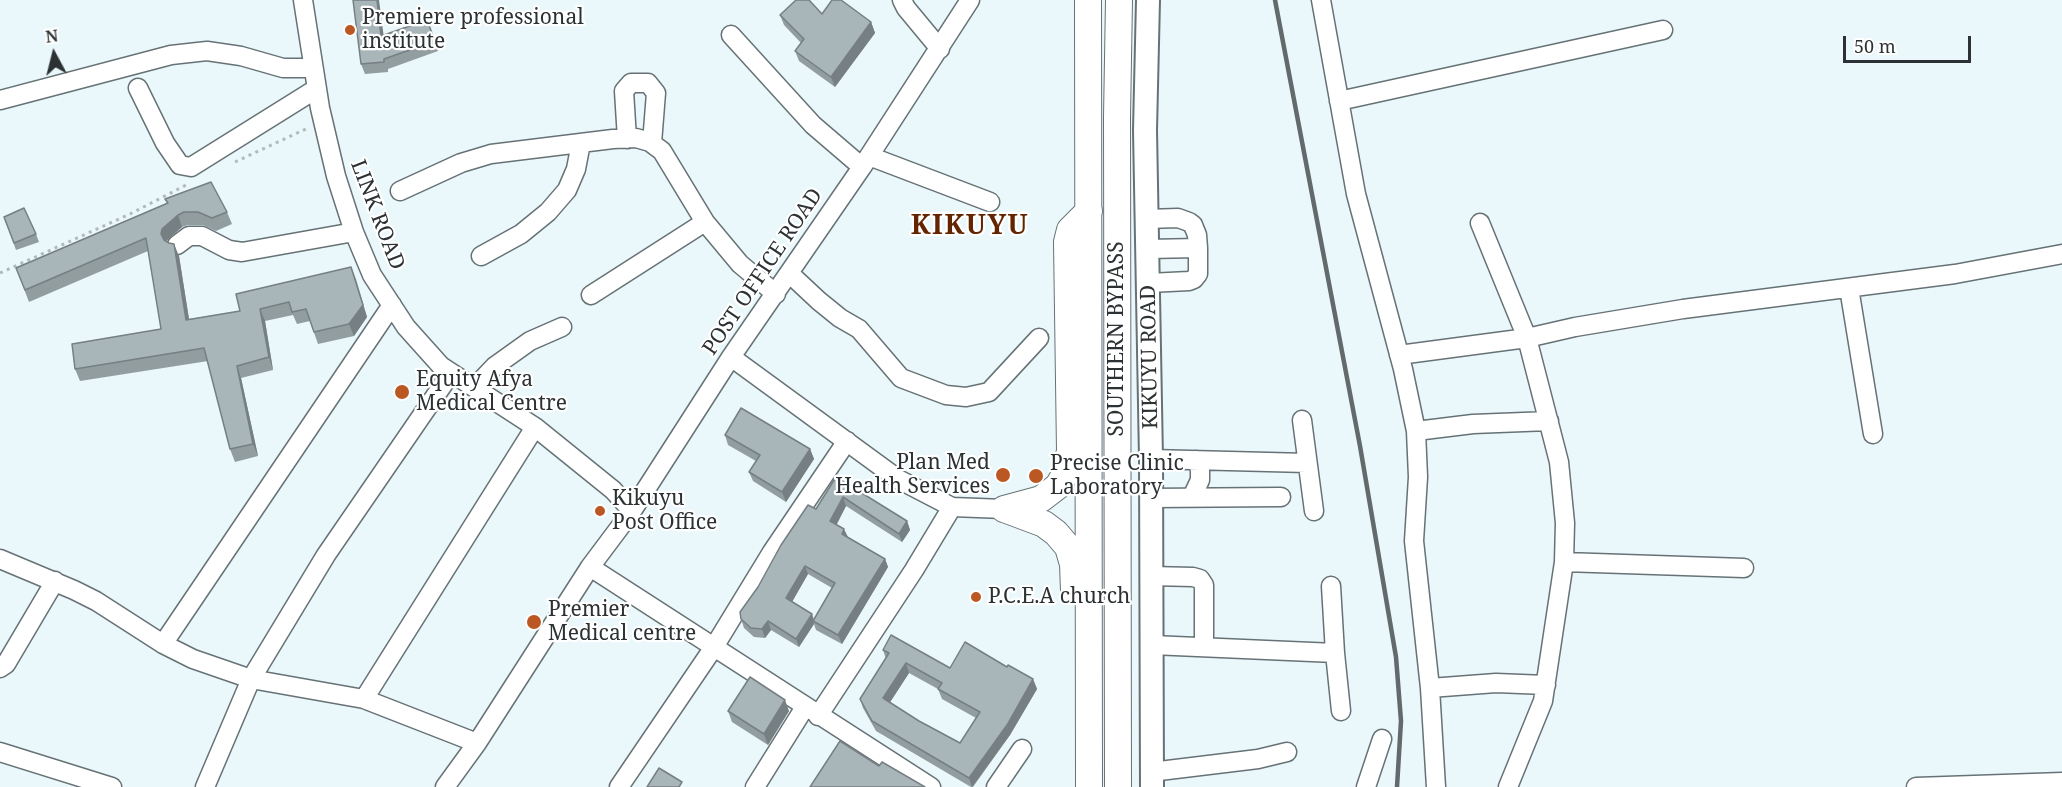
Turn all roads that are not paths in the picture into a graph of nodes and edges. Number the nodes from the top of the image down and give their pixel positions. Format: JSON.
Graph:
{"nodes":[{"id":1,"x":303,"y":0,"type":"edge"},
{"id":2,"x":902,"y":0,"type":"edge"},
{"id":3,"x":970,"y":0,"type":"edge"},
{"id":4,"x":1088,"y":0,"type":"edge"},
{"id":5,"x":1119,"y":0,"type":"edge"},
{"id":6,"x":1148,"y":0,"type":"edge"},
{"id":7,"x":1321,"y":0,"type":"edge"},
{"id":8,"x":1663,"y":30,"type":"dead end"},
{"id":9,"x":731,"y":35,"type":"dead end"},
{"id":10,"x":940,"y":49,"type":"junction"},
{"id":11,"x":313,"y":68,"type":"junction"},
{"id":12,"x":138,"y":88,"type":"dead end"},
{"id":13,"x":316,"y":89,"type":"junction"},
{"id":14,"x":0,"y":100,"type":"edge"},
{"id":15,"x":1339,"y":101,"type":"junction"},
{"id":16,"x":627,"y":139,"type":"junction"},
{"id":17,"x":581,"y":143,"type":"junction"},
{"id":18,"x":652,"y":143,"type":"junction"},
{"id":19,"x":865,"y":162,"type":"junction"},
{"id":20,"x":400,"y":191,"type":"dead end"},
{"id":21,"x":990,"y":202,"type":"dead end"},
{"id":22,"x":1089,"y":211,"type":"junction"},
{"id":23,"x":1147,"y":219,"type":"junction"},
{"id":24,"x":705,"y":222,"type":"junction"},
{"id":25,"x":1480,"y":223,"type":"dead end"},
{"id":26,"x":354,"y":232,"type":"junction"},
{"id":27,"x":177,"y":244,"type":"edge"},
{"id":28,"x":1198,"y":248,"type":"junction"},
{"id":29,"x":1148,"y":249,"type":"junction"},
{"id":30,"x":2062,"y":254,"type":"edge"},
{"id":31,"x":481,"y":256,"type":"dead end"},
{"id":32,"x":789,"y":273,"type":"junction"},
{"id":33,"x":1149,"y":283,"type":"junction"},
{"id":34,"x":1849,"y":288,"type":"junction"},
{"id":35,"x":591,"y":294,"type":"dead end"},
{"id":36,"x":776,"y":294,"type":"junction"},
{"id":37,"x":392,"y":305,"type":"junction"},
{"id":38,"x":562,"y":327,"type":"dead end"},
{"id":39,"x":1039,"y":338,"type":"dead end"},
{"id":40,"x":1527,"y":338,"type":"junction"},
{"id":41,"x":1400,"y":355,"type":"junction"},
{"id":42,"x":731,"y":357,"type":"junction"},
{"id":43,"x":451,"y":373,"type":"junction"},
{"id":44,"x":476,"y":387,"type":"junction"},
{"id":45,"x":1302,"y":420,"type":"dead end"},
{"id":46,"x":1550,"y":421,"type":"junction"},
{"id":47,"x":536,"y":427,"type":"junction"},
{"id":48,"x":1416,"y":431,"type":"junction"},
{"id":49,"x":1873,"y":434,"type":"dead end"},
{"id":50,"x":847,"y":441,"type":"junction"},
{"id":51,"x":1151,"y":459,"type":"junction"},
{"id":52,"x":1196,"y":460,"type":"junction"},
{"id":53,"x":1307,"y":462,"type":"junction"},
{"id":54,"x":1192,"y":497,"type":"junction"},
{"id":55,"x":1281,"y":497,"type":"dead end"},
{"id":56,"x":1151,"y":498,"type":"junction"},
{"id":57,"x":952,"y":507,"type":"junction"},
{"id":58,"x":1004,"y":509,"type":"junction"},
{"id":59,"x":632,"y":511,"type":"junction"},
{"id":60,"x":1314,"y":511,"type":"dead end"},
{"id":61,"x":0,"y":559,"type":"edge"},
{"id":62,"x":1564,"y":562,"type":"junction"},
{"id":63,"x":590,"y":567,"type":"junction"},
{"id":64,"x":1744,"y":568,"type":"dead end"},
{"id":65,"x":1151,"y":576,"type":"junction"},
{"id":66,"x":55,"y":581,"type":"junction"},
{"id":67,"x":1331,"y":586,"type":"dead end"},
{"id":68,"x":163,"y":644,"type":"junction"},
{"id":69,"x":1152,"y":645,"type":"junction"},
{"id":70,"x":714,"y":647,"type":"junction"},
{"id":71,"x":1204,"y":647,"type":"junction"},
{"id":72,"x":1335,"y":653,"type":"junction"},
{"id":73,"x":0,"y":668,"type":"edge"},
{"id":74,"x":251,"y":679,"type":"junction"},
{"id":75,"x":1546,"y":685,"type":"junction"},
{"id":76,"x":1430,"y":688,"type":"junction"},
{"id":77,"x":364,"y":699,"type":"junction"},
{"id":78,"x":811,"y":711,"type":"junction"},
{"id":79,"x":1341,"y":711,"type":"dead end"},
{"id":80,"x":1382,"y":739,"type":"dead end"},
{"id":81,"x":477,"y":742,"type":"junction"},
{"id":82,"x":1022,"y":749,"type":"dead end"},
{"id":83,"x":1089,"y":750,"type":"junction"},
{"id":84,"x":0,"y":752,"type":"edge"},
{"id":85,"x":1287,"y":752,"type":"dead end"},
{"id":86,"x":1152,"y":779,"type":"edge"},
{"id":87,"x":2061,"y":782,"type":"edge"},
{"id":88,"x":112,"y":787,"type":"edge"},
{"id":89,"x":205,"y":787,"type":"edge"},
{"id":90,"x":445,"y":787,"type":"edge"},
{"id":91,"x":620,"y":787,"type":"edge"},
{"id":92,"x":755,"y":787,"type":"edge"},
{"id":93,"x":930,"y":787,"type":"edge"},
{"id":94,"x":996,"y":787,"type":"edge"},
{"id":95,"x":1089,"y":787,"type":"edge"},
{"id":96,"x":1118,"y":787,"type":"edge"},
{"id":97,"x":1366,"y":787,"type":"edge"},
{"id":98,"x":1437,"y":787,"type":"edge"},
{"id":99,"x":1508,"y":787,"type":"edge"},
{"id":100,"x":1916,"y":787,"type":"edge"}],
"edges":[{"from":1,"to":11,"type":"street","name":"LINK ROAD"},
{"from":2,"to":10,"type":"street"},
{"from":3,"to":10,"type":"street","name":"POST OFFICE ROAD"},
{"from":4,"to":22,"type":"highway","name":"SOUTHERN BYPASS"},
{"from":5,"to":96,"type":"highway","name":"SOUTHERN BYPASS"},
{"from":6,"to":23,"type":"main road","name":"KIKUYU ROAD"},
{"from":7,"to":15,"type":"street"},
{"from":8,"to":15,"type":"street"},
{"from":9,"to":19,"type":"street"},
{"from":10,"to":19,"type":"street","name":"POST OFFICE ROAD"},
{"from":11,"to":13,"type":"street","name":"LINK ROAD"},
{"from":11,"to":14,"type":"street"},
{"from":12,"to":13,"type":"street"},
{"from":13,"to":26,"type":"street","name":"LINK ROAD"},
{"from":15,"to":41,"type":"street"},
{"from":16,"to":17,"type":"street"},
{"from":16,"to":18,"type":"street"},
{"from":16,"to":18,"type":"street"},
{"from":17,"to":20,"type":"street"},
{"from":17,"to":31,"type":"street"},
{"from":18,"to":24,"type":"street"},
{"from":19,"to":21,"type":"street"},
{"from":19,"to":32,"type":"street","name":"POST OFFICE ROAD"},
{"from":22,"to":58,"type":"highway"},
{"from":22,"to":83,"type":"highway","name":"SOUTHERN BYPASS"},
{"from":23,"to":28,"type":"street"},
{"from":23,"to":29,"type":"main road","name":"KIKUYU ROAD"},
{"from":24,"to":35,"type":"street"},
{"from":24,"to":36,"type":"street"},
{"from":25,"to":40,"type":"street"},
{"from":26,"to":27,"type":"street"},
{"from":26,"to":37,"type":"street","name":"LINK ROAD"},
{"from":28,"to":29,"type":"street"},
{"from":28,"to":33,"type":"street"},
{"from":29,"to":33,"type":"main road","name":"KIKUYU ROAD"},
{"from":30,"to":34,"type":"street"},
{"from":32,"to":36,"type":"street","name":"POST OFFICE ROAD"},
{"from":32,"to":39,"type":"street"},
{"from":33,"to":51,"type":"main road","name":"KIKUYU ROAD"},
{"from":34,"to":40,"type":"street"},
{"from":34,"to":49,"type":"street"},
{"from":36,"to":42,"type":"street","name":"POST OFFICE ROAD"},
{"from":37,"to":43,"type":"street","name":"LINK ROAD"},
{"from":37,"to":68,"type":"street"},
{"from":38,"to":44,"type":"street"},
{"from":40,"to":41,"type":"street"},
{"from":40,"to":46,"type":"street"},
{"from":41,"to":48,"type":"street"},
{"from":42,"to":50,"type":"street"},
{"from":42,"to":59,"type":"street","name":"POST OFFICE ROAD"},
{"from":43,"to":44,"type":"street","name":"LINK ROAD"},
{"from":43,"to":74,"type":"street"},
{"from":44,"to":47,"type":"street","name":"LINK ROAD"},
{"from":45,"to":53,"type":"street"},
{"from":46,"to":48,"type":"street"},
{"from":46,"to":62,"type":"street"},
{"from":47,"to":59,"type":"street","name":"LINK ROAD"},
{"from":47,"to":77,"type":"street"},
{"from":48,"to":76,"type":"street"},
{"from":50,"to":57,"type":"street"},
{"from":50,"to":70,"type":"street"},
{"from":51,"to":52,"type":"street"},
{"from":51,"to":56,"type":"main road","name":"KIKUYU ROAD"},
{"from":52,"to":53,"type":"street"},
{"from":52,"to":54,"type":"street"},
{"from":53,"to":60,"type":"street"},
{"from":54,"to":55,"type":"street"},
{"from":54,"to":56,"type":"street"},
{"from":56,"to":65,"type":"main road","name":"KIKUYU ROAD"},
{"from":57,"to":58,"type":"street"},
{"from":57,"to":78,"type":"street"},
{"from":58,"to":83,"type":"highway"},
{"from":59,"to":63,"type":"street","name":"POST OFFICE ROAD"},
{"from":61,"to":66,"type":"street"},
{"from":62,"to":64,"type":"street"},
{"from":62,"to":75,"type":"street"},
{"from":63,"to":70,"type":"street"},
{"from":63,"to":81,"type":"street","name":"POST OFFICE ROAD"},
{"from":65,"to":69,"type":"main road","name":"KIKUYU ROAD"},
{"from":65,"to":71,"type":"street"},
{"from":66,"to":68,"type":"street"},
{"from":66,"to":73,"type":"street"},
{"from":67,"to":72,"type":"street"},
{"from":68,"to":74,"type":"street"},
{"from":69,"to":71,"type":"street"},
{"from":69,"to":86,"type":"main road","name":"KIKUYU ROAD"},
{"from":70,"to":78,"type":"street"},
{"from":70,"to":91,"type":"street"},
{"from":71,"to":72,"type":"street"},
{"from":72,"to":79,"type":"street"},
{"from":74,"to":77,"type":"street"},
{"from":74,"to":89,"type":"street"},
{"from":75,"to":76,"type":"street"},
{"from":75,"to":99,"type":"street"},
{"from":76,"to":98,"type":"street"},
{"from":77,"to":81,"type":"street"},
{"from":78,"to":92,"type":"street"},
{"from":78,"to":93,"type":"street"},
{"from":80,"to":97,"type":"street"},
{"from":81,"to":90,"type":"street","name":"POST OFFICE ROAD"},
{"from":82,"to":94,"type":"street"},
{"from":83,"to":95,"type":"highway","name":"SOUTHERN BYPASS"},
{"from":84,"to":88,"type":"street"},
{"from":85,"to":86,"type":"street"},
{"from":87,"to":100,"type":"street"}]}
